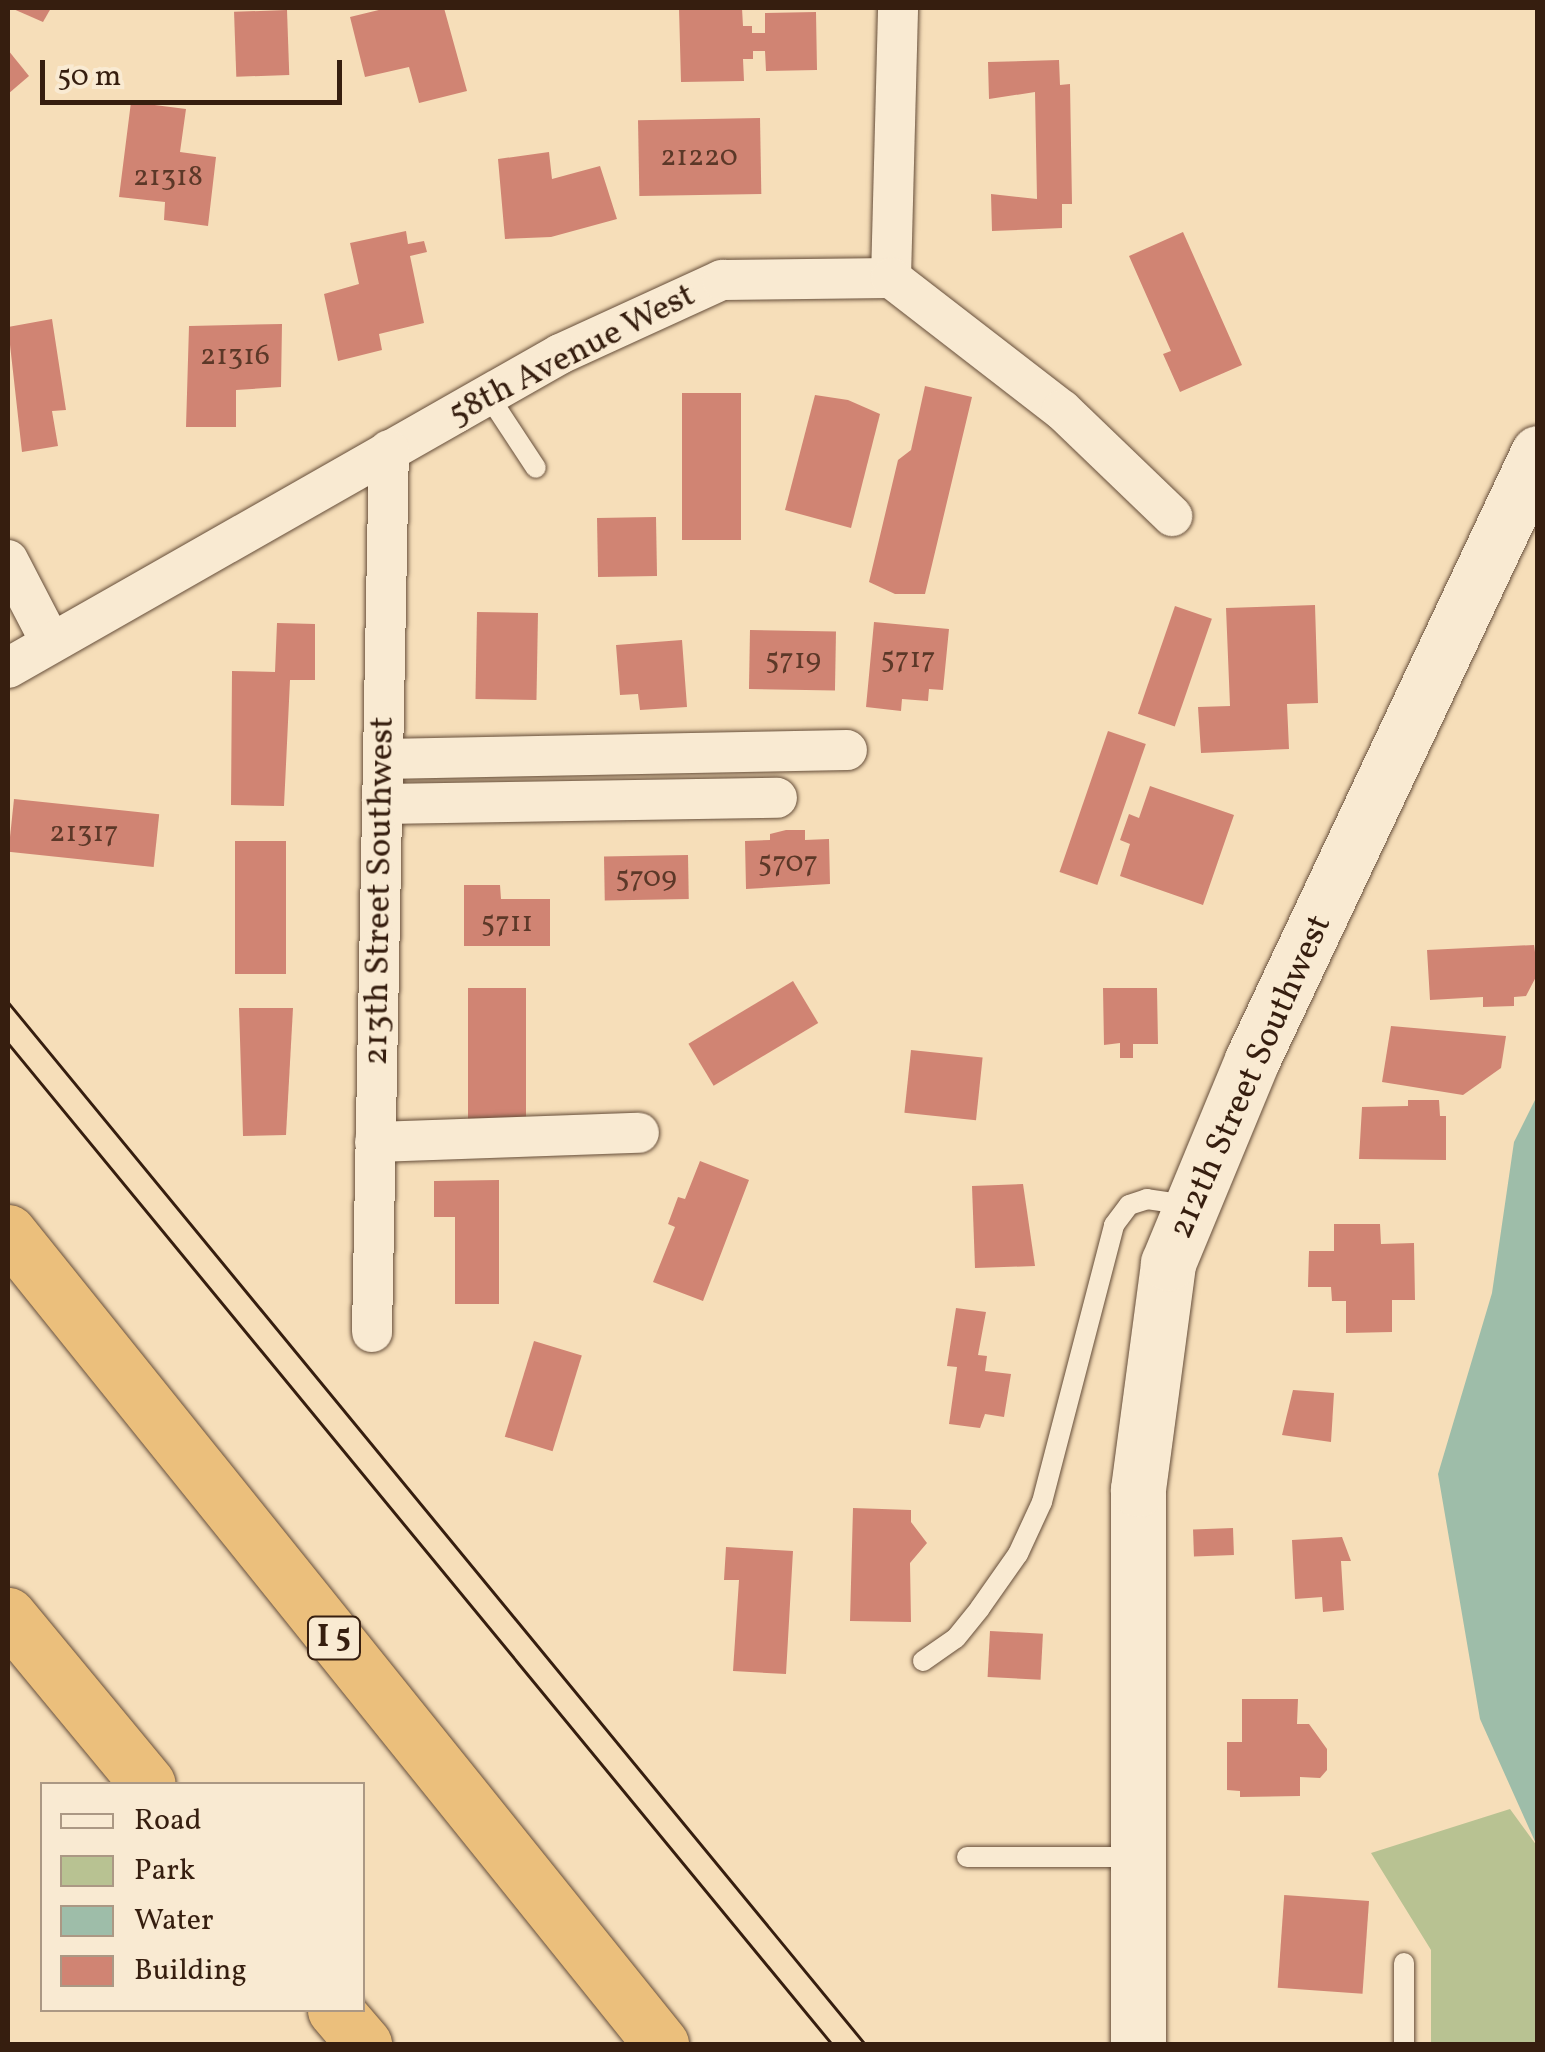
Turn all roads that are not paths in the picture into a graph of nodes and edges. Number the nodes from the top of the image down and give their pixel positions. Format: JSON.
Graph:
{"nodes":[{"id":1,"x":898,"y":8,"type":"edge"},
{"id":2,"x":891,"y":278,"type":"junction"},
{"id":3,"x":488,"y":395,"type":"junction"},
{"id":4,"x":390,"y":450,"type":"junction"},
{"id":5,"x":1538,"y":453,"type":"edge"},
{"id":6,"x":536,"y":468,"type":"dead end"},
{"id":7,"x":1172,"y":516,"type":"dead end"},
{"id":8,"x":8,"y":560,"type":"edge"},
{"id":9,"x":50,"y":641,"type":"junction"},
{"id":10,"x":8,"y":668,"type":"edge"},
{"id":11,"x":847,"y":750,"type":"dead end"},
{"id":12,"x":383,"y":759,"type":"junction"},
{"id":13,"x":777,"y":798,"type":"dead end"},
{"id":14,"x":382,"y":804,"type":"junction"},
{"id":15,"x":639,"y":1133,"type":"dead end"},
{"id":16,"x":376,"y":1142,"type":"junction"},
{"id":17,"x":1191,"y":1205,"type":"junction"},
{"id":18,"x":8,"y":1232,"type":"edge"},
{"id":19,"x":372,"y":1332,"type":"dead end"},
{"id":20,"x":8,"y":1615,"type":"edge"},
{"id":21,"x":923,"y":1661,"type":"dead end"},
{"id":22,"x":146,"y":1782,"type":"edge"},
{"id":23,"x":967,"y":1857,"type":"dead end"},
{"id":24,"x":1138,"y":1858,"type":"junction"},
{"id":25,"x":1404,"y":1962,"type":"dead end"},
{"id":26,"x":337,"y":2012,"type":"edge"},
{"id":27,"x":364,"y":2044,"type":"edge"},
{"id":28,"x":661,"y":2044,"type":"edge"},
{"id":29,"x":1138,"y":2044,"type":"edge"},
{"id":30,"x":1404,"y":2044,"type":"edge"}],
"edges":[{"from":1,"to":2,"type":"street"},
{"from":2,"to":3,"type":"street","name":"58th Avenue West"},
{"from":2,"to":7,"type":"street"},
{"from":3,"to":4,"type":"street","name":"58th Avenue West"},
{"from":3,"to":6,"type":"lane"},
{"from":4,"to":9,"type":"street","name":"58th Avenue West"},
{"from":4,"to":12,"type":"street","name":"213th Street Southwest"},
{"from":5,"to":17,"type":"main road","name":"212th Street Southwest"},
{"from":8,"to":9,"type":"street"},
{"from":9,"to":10,"type":"street","name":"58th Avenue West"},
{"from":11,"to":12,"type":"street"},
{"from":12,"to":14,"type":"street","name":"213th Street Southwest"},
{"from":13,"to":14,"type":"street"},
{"from":14,"to":16,"type":"street","name":"213th Street Southwest"},
{"from":15,"to":16,"type":"street"},
{"from":16,"to":19,"type":"street","name":"213th Street Southwest"},
{"from":17,"to":21,"type":"lane"},
{"from":17,"to":24,"type":"main road","name":"212th Street Southwest"},
{"from":18,"to":28,"type":"highway","number":"I 5"},
{"from":20,"to":22,"type":"highway"},
{"from":23,"to":24,"type":"lane"},
{"from":24,"to":29,"type":"main road","name":"212th Street Southwest"},
{"from":25,"to":30,"type":"lane"},
{"from":26,"to":27,"type":"highway"}]}
